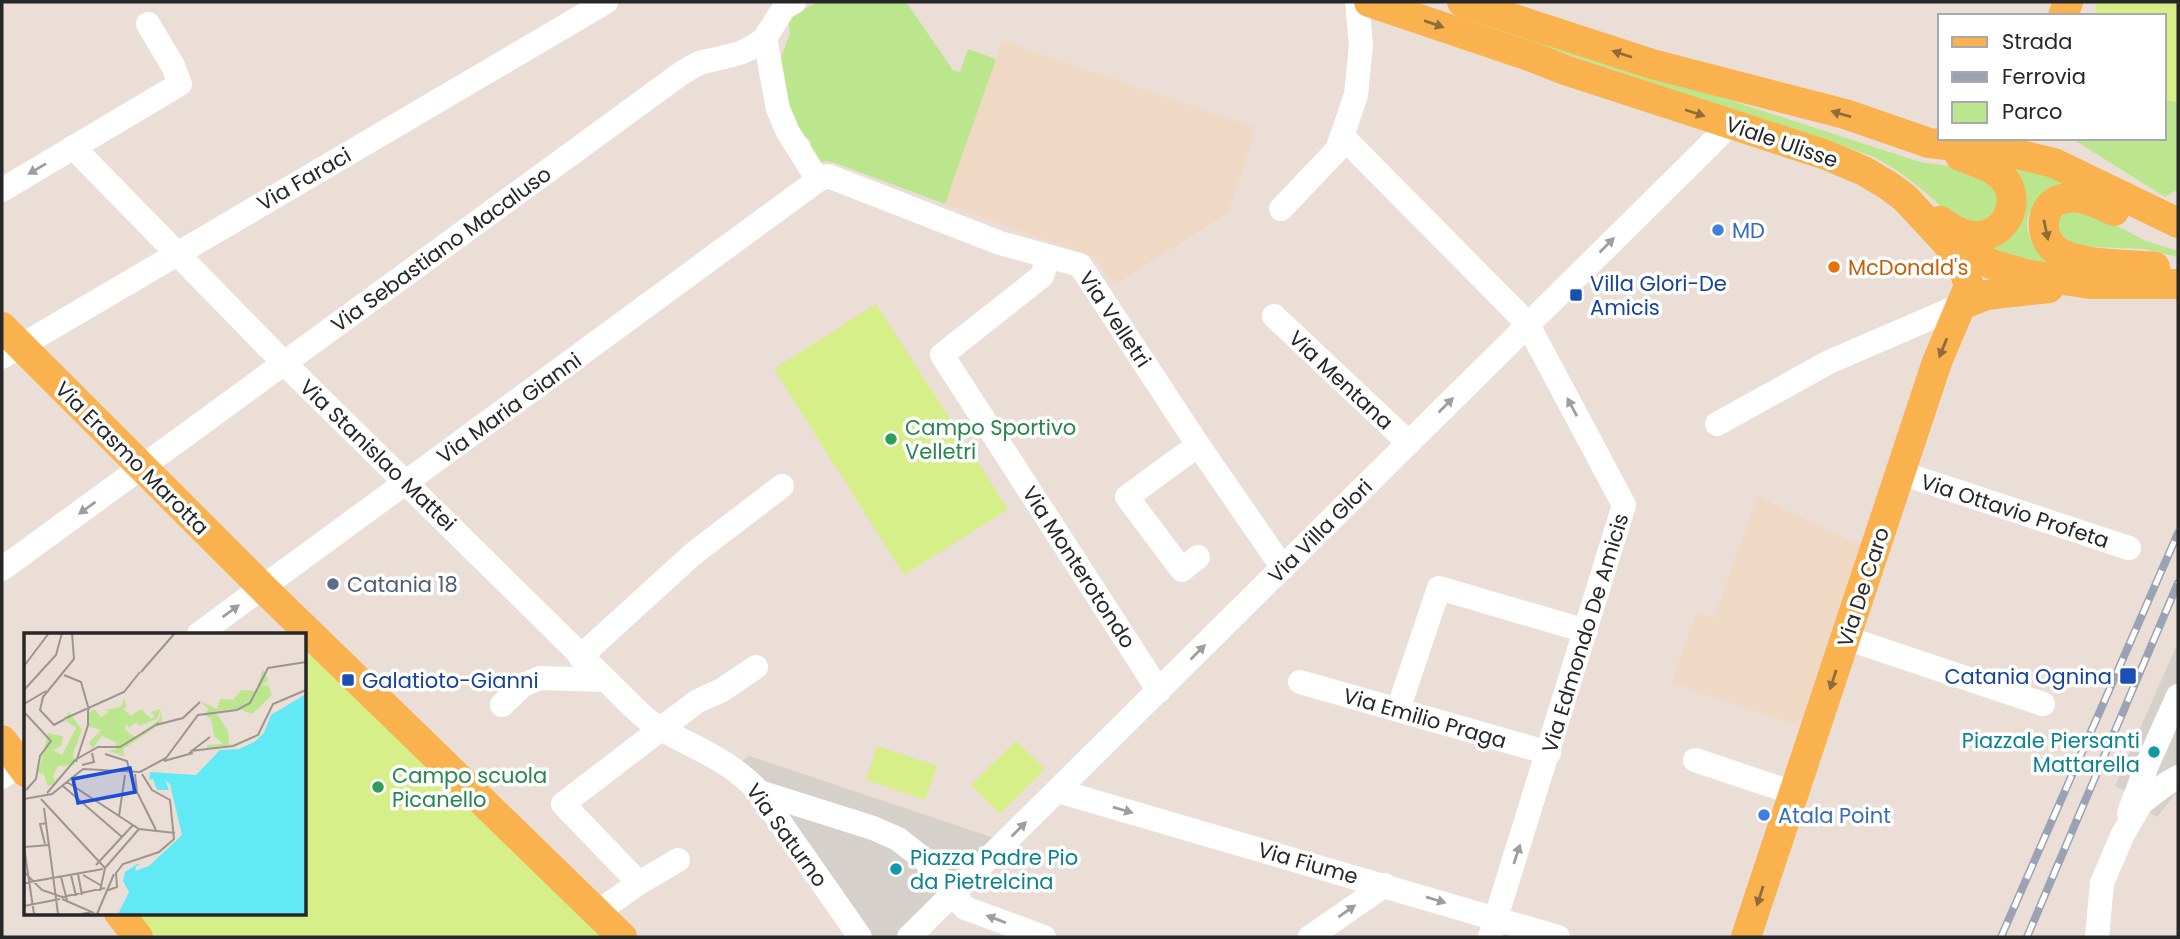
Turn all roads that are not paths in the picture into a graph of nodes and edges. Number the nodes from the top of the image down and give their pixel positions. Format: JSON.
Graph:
{"nodes":[{"id":1,"x":606,"y":2,"type":"edge"},
{"id":2,"x":794,"y":2,"type":"edge"},
{"id":3,"x":1357,"y":2,"type":"edge"},
{"id":4,"x":1369,"y":2,"type":"edge"},
{"id":5,"x":1462,"y":2,"type":"edge"},
{"id":6,"x":148,"y":24,"type":"dead end"},
{"id":7,"x":765,"y":38,"type":"junction"},
{"id":8,"x":1731,"y":124,"type":"junction"},
{"id":9,"x":1342,"y":136,"type":"junction"},
{"id":10,"x":1925,"y":138,"type":"edge"},
{"id":11,"x":2055,"y":140,"type":"edge"},
{"id":12,"x":73,"y":147,"type":"junction"},
{"id":13,"x":818,"y":180,"type":"junction"},
{"id":14,"x":2,"y":190,"type":"edge"},
{"id":15,"x":1905,"y":198,"type":"junction"},
{"id":16,"x":1281,"y":209,"type":"dead end"},
{"id":17,"x":2168,"y":218,"type":"edge"},
{"id":18,"x":2178,"y":239,"type":"edge"},
{"id":19,"x":1946,"y":242,"type":"junction"},
{"id":20,"x":176,"y":254,"type":"junction"},
{"id":21,"x":1048,"y":258,"type":"junction"},
{"id":22,"x":2178,"y":270,"type":"edge"},
{"id":23,"x":2178,"y":284,"type":"edge"},
{"id":24,"x":2090,"y":285,"type":"junction"},
{"id":25,"x":1961,"y":305,"type":"junction"},
{"id":26,"x":1274,"y":316,"type":"dead end"},
{"id":27,"x":1527,"y":323,"type":"junction"},
{"id":28,"x":8,"y":344,"type":"edge"},
{"id":29,"x":285,"y":364,"type":"junction"},
{"id":30,"x":1717,"y":424,"type":"dead end"},
{"id":31,"x":1409,"y":443,"type":"junction"},
{"id":32,"x":1198,"y":445,"type":"junction"},
{"id":33,"x":142,"y":469,"type":"junction"},
{"id":34,"x":1901,"y":473,"type":"junction"},
{"id":35,"x":407,"y":482,"type":"junction"},
{"id":36,"x":782,"y":486,"type":"dead end"},
{"id":37,"x":2129,"y":548,"type":"dead end"},
{"id":38,"x":1198,"y":557,"type":"dead end"},
{"id":39,"x":1283,"y":568,"type":"junction"},
{"id":40,"x":2,"y":569,"type":"edge"},
{"id":41,"x":263,"y":588,"type":"junction"},
{"id":42,"x":1587,"y":631,"type":"junction"},
{"id":43,"x":202,"y":633,"type":"edge"},
{"id":44,"x":1846,"y":639,"type":"junction"},
{"id":45,"x":580,"y":657,"type":"junction"},
{"id":46,"x":756,"y":667,"type":"dead end"},
{"id":47,"x":606,"y":680,"type":"junction"},
{"id":48,"x":1300,"y":682,"type":"dead end"},
{"id":49,"x":1159,"y":691,"type":"junction"},
{"id":50,"x":2178,"y":696,"type":"edge"},
{"id":51,"x":502,"y":705,"type":"dead end"},
{"id":52,"x":2043,"y":705,"type":"dead end"},
{"id":53,"x":1398,"y":710,"type":"junction"},
{"id":54,"x":662,"y":729,"type":"junction"},
{"id":55,"x":2161,"y":735,"type":"junction"},
{"id":56,"x":2,"y":740,"type":"edge"},
{"id":57,"x":1549,"y":753,"type":"junction"},
{"id":58,"x":1695,"y":760,"type":"dead end"},
{"id":59,"x":2178,"y":764,"type":"edge"},
{"id":60,"x":19,"y":768,"type":"edge"},
{"id":61,"x":2178,"y":777,"type":"edge"},
{"id":62,"x":1058,"y":791,"type":"junction"},
{"id":63,"x":759,"y":792,"type":"junction"},
{"id":64,"x":1794,"y":793,"type":"junction"},
{"id":65,"x":2123,"y":834,"type":"junction"},
{"id":66,"x":678,"y":860,"type":"dead end"},
{"id":67,"x":639,"y":883,"type":"junction"},
{"id":68,"x":1385,"y":885,"type":"junction"},
{"id":69,"x":953,"y":895,"type":"junction"},
{"id":70,"x":596,"y":913,"type":"junction"},
{"id":71,"x":121,"y":914,"type":"edge"},
{"id":72,"x":1493,"y":928,"type":"edge"},
{"id":73,"x":138,"y":937,"type":"edge"},
{"id":74,"x":622,"y":937,"type":"edge"},
{"id":75,"x":860,"y":937,"type":"edge"},
{"id":76,"x":909,"y":937,"type":"edge"},
{"id":77,"x":1044,"y":937,"type":"edge"},
{"id":78,"x":1310,"y":937,"type":"edge"},
{"id":79,"x":1558,"y":937,"type":"edge"},
{"id":80,"x":1746,"y":937,"type":"edge"},
{"id":81,"x":2097,"y":937,"type":"edge"}],
"edges":[{"from":1,"to":20,"type":"street","name":"Via Faraci"},
{"from":2,"to":7,"type":"street"},
{"from":3,"to":9,"type":"street"},
{"from":4,"to":8,"type":"main road","name":"Viale Ulisse","one_way":true},
{"from":10,"to":5,"type":"main road","name":"Viale Ulisse","one_way":true},
{"from":6,"to":12,"type":"street"},
{"from":7,"to":13,"type":"street"},
{"from":7,"to":29,"type":"street","name":"Via Sebastiano Macaluso"},
{"from":8,"to":15,"type":"main road","name":"Viale Ulisse"},
{"from":27,"to":8,"type":"street","name":"Via Villa Glori","one_way":true},
{"from":9,"to":16,"type":"street"},
{"from":9,"to":27,"type":"street","name":"Via Edmondo De Amicis"},
{"from":10,"to":15,"type":"main road"},
{"from":10,"to":17,"type":"main road"},
{"from":11,"to":17,"type":"main road"},
{"from":12,"to":14,"type":"street","one_way":true},
{"from":12,"to":20,"type":"street","name":"Via Stanislao Mattei"},
{"from":13,"to":21,"type":"street","name":"Via Velletri"},
{"from":13,"to":35,"type":"street","name":"Via Maria Gianni"},
{"from":15,"to":19,"type":"main road","name":"Viale Ulisse"},
{"from":18,"to":22,"type":"main road","one_way":true},
{"from":19,"to":24,"type":"main road","name":"Viale Ulisse"},
{"from":19,"to":25,"type":"main road","name":"Via De Caro"},
{"from":20,"to":28,"type":"street","name":"Via Faraci"},
{"from":20,"to":29,"type":"street","name":"Via Stanislao Mattei"},
{"from":21,"to":32,"type":"street","name":"Via Velletri"},
{"from":21,"to":49,"type":"street","name":"Via Monterotondo"},
{"from":23,"to":24,"type":"main road","name":"Viale Ulisse"},
{"from":24,"to":25,"type":"main road"},
{"from":25,"to":30,"type":"street"},
{"from":25,"to":34,"type":"main road","name":"Via De Caro","one_way":true},
{"from":26,"to":31,"type":"street","name":"Via Mentana"},
{"from":31,"to":27,"type":"street","name":"Via Villa Glori","one_way":true},
{"from":42,"to":27,"type":"street","name":"Via Edmondo De Amicis","one_way":true},
{"from":28,"to":33,"type":"main road","name":"Via Erasmo Marotta"},
{"from":29,"to":33,"type":"street","name":"Via Sebastiano Macaluso"},
{"from":29,"to":35,"type":"street","name":"Via Stanislao Mattei"},
{"from":31,"to":39,"type":"street","name":"Via Villa Glori"},
{"from":32,"to":38,"type":"street"},
{"from":32,"to":39,"type":"street","name":"Via Velletri"},
{"from":33,"to":40,"type":"street","name":"Via Sebastiano Macaluso","one_way":true},
{"from":33,"to":41,"type":"main road","name":"Via Erasmo Marotta"},
{"from":34,"to":37,"type":"street","name":"Via Ottavio Profeta"},
{"from":34,"to":44,"type":"main road","name":"Via De Caro"},
{"from":35,"to":41,"type":"street","name":"Via Maria Gianni"},
{"from":35,"to":45,"type":"street","name":"Via Stanislao Mattei"},
{"from":36,"to":45,"type":"street"},
{"from":49,"to":39,"type":"street","name":"Via Villa Glori","one_way":true},
{"from":43,"to":41,"type":"street","name":"Via Maria Gianni","one_way":true},
{"from":41,"to":70,"type":"main road","name":"Via Erasmo Marotta"},
{"from":42,"to":53,"type":"street"},
{"from":42,"to":57,"type":"street","name":"Via Edmondo De Amicis"},
{"from":44,"to":52,"type":"street"},
{"from":44,"to":64,"type":"main road","name":"Via De Caro","one_way":true},
{"from":45,"to":47,"type":"street","name":"Via Stanislao Mattei"},
{"from":46,"to":54,"type":"street"},
{"from":47,"to":51,"type":"street"},
{"from":47,"to":54,"type":"street","name":"Via Saturno"},
{"from":48,"to":53,"type":"street","name":"Via Emilio Praga"},
{"from":49,"to":62,"type":"street","name":"Via Villa Glori"},
{"from":50,"to":55,"type":"street"},
{"from":53,"to":57,"type":"street","name":"Via Emilio Praga"},
{"from":54,"to":63,"type":"street","name":"Via Saturno"},
{"from":54,"to":67,"type":"street"},
{"from":55,"to":59,"type":"street"},
{"from":55,"to":65,"type":"street"},
{"from":56,"to":60,"type":"main road"},
{"from":72,"to":57,"type":"street","name":"Via Edmondo De Amicis","one_way":true},
{"from":58,"to":64,"type":"street"},
{"from":61,"to":65,"type":"street"},
{"from":62,"to":68,"type":"street","name":"Via Fiume","one_way":true},
{"from":69,"to":62,"type":"street","name":"Via Villa Glori","one_way":true},
{"from":63,"to":69,"type":"street"},
{"from":63,"to":75,"type":"street","name":"Via Saturno"},
{"from":64,"to":80,"type":"main road","name":"Via De Caro","one_way":true},
{"from":65,"to":81,"type":"street"},
{"from":66,"to":67,"type":"street"},
{"from":67,"to":70,"type":"street"},
{"from":68,"to":72,"type":"street","name":"Via Fiume","one_way":true},
{"from":78,"to":68,"type":"street","one_way":true},
{"from":69,"to":76,"type":"street","name":"Via Villa Glori"},
{"from":77,"to":69,"type":"street","one_way":true},
{"from":70,"to":74,"type":"main road","name":"Via Erasmo Marotta"},
{"from":71,"to":73,"type":"main road"},
{"from":72,"to":79,"type":"street","name":"Via Fiume"}]}
